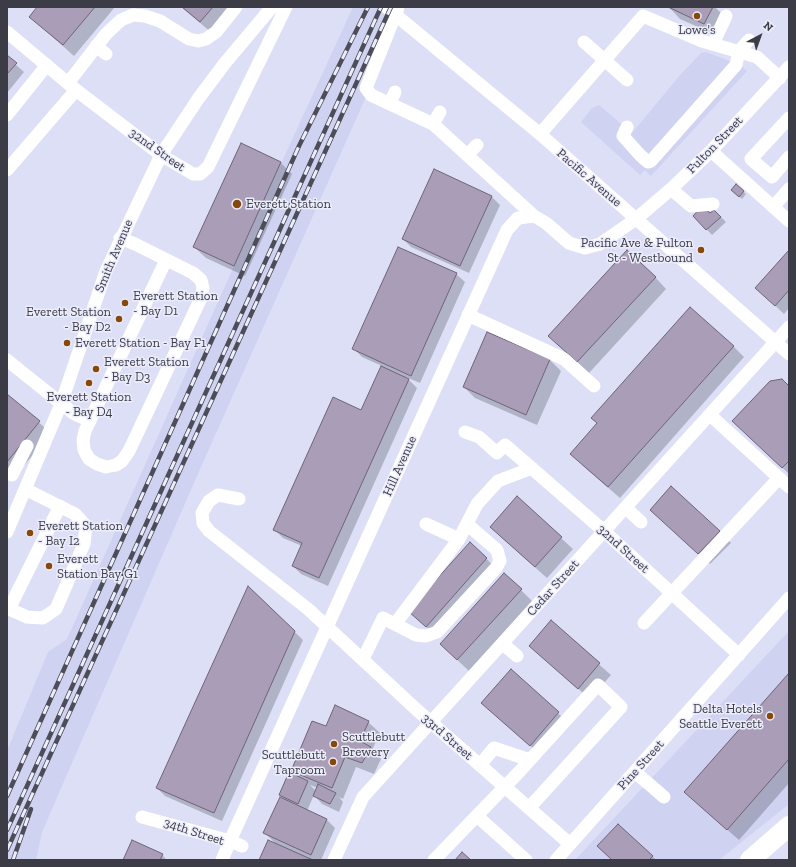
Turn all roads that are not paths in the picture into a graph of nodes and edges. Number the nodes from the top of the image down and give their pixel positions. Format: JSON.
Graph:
{"nodes":[{"id":1,"x":236,"y":7,"type":"edge"},
{"id":2,"x":272,"y":7,"type":"edge"},
{"id":3,"x":286,"y":7,"type":"edge"},
{"id":4,"x":386,"y":7,"type":"edge"},
{"id":5,"x":399,"y":7,"type":"edge"},
{"id":6,"x":726,"y":16,"type":"dead end"},
{"id":7,"x":7,"y":32,"type":"edge"},
{"id":8,"x":749,"y":40,"type":"dead end"},
{"id":9,"x":584,"y":42,"type":"dead end"},
{"id":10,"x":713,"y":44,"type":"junction"},
{"id":11,"x":739,"y":51,"type":"junction"},
{"id":12,"x":605,"y":61,"type":"junction"},
{"id":13,"x":47,"y":65,"type":"junction"},
{"id":14,"x":789,"y":67,"type":"edge"},
{"id":15,"x":780,"y":78,"type":"junction"},
{"id":16,"x":627,"y":80,"type":"dead end"},
{"id":17,"x":72,"y":86,"type":"junction"},
{"id":18,"x":440,"y":112,"type":"dead end"},
{"id":19,"x":7,"y":115,"type":"edge"},
{"id":20,"x":789,"y":118,"type":"edge"},
{"id":21,"x":434,"y":124,"type":"junction"},
{"id":22,"x":627,"y":127,"type":"dead end"},
{"id":23,"x":540,"y":134,"type":"junction"},
{"id":24,"x":477,"y":145,"type":"dead end"},
{"id":25,"x":711,"y":152,"type":"junction"},
{"id":26,"x":161,"y":155,"type":"junction"},
{"id":27,"x":467,"y":155,"type":"junction"},
{"id":28,"x":789,"y":157,"type":"edge"},
{"id":29,"x":7,"y":170,"type":"edge"},
{"id":30,"x":671,"y":189,"type":"junction"},
{"id":31,"x":789,"y":189,"type":"edge"},
{"id":32,"x":712,"y":204,"type":"dead end"},
{"id":33,"x":773,"y":207,"type":"junction"},
{"id":34,"x":534,"y":216,"type":"junction"},
{"id":35,"x":636,"y":219,"type":"junction"},
{"id":36,"x":789,"y":221,"type":"edge"},
{"id":37,"x":120,"y":238,"type":"junction"},
{"id":38,"x":166,"y":260,"type":"junction"},
{"id":39,"x":468,"y":315,"type":"junction"},
{"id":40,"x":789,"y":327,"type":"edge"},
{"id":41,"x":776,"y":342,"type":"junction"},
{"id":42,"x":789,"y":354,"type":"edge"},
{"id":43,"x":7,"y":360,"type":"edge"},
{"id":44,"x":594,"y":386,"type":"dead end"},
{"id":45,"x":61,"y":404,"type":"junction"},
{"id":46,"x":710,"y":415,"type":"junction"},
{"id":47,"x":90,"y":421,"type":"junction"},
{"id":48,"x":465,"y":432,"type":"dead end"},
{"id":49,"x":27,"y":446,"type":"dead end"},
{"id":50,"x":532,"y":468,"type":"junction"},
{"id":51,"x":9,"y":474,"type":"edge"},
{"id":52,"x":779,"y":478,"type":"junction"},
{"id":53,"x":26,"y":486,"type":"junction"},
{"id":54,"x":789,"y":487,"type":"edge"},
{"id":55,"x":239,"y":499,"type":"dead end"},
{"id":56,"x":60,"y":506,"type":"junction"},
{"id":57,"x":626,"y":508,"type":"junction"},
{"id":58,"x":641,"y":522,"type":"dead end"},
{"id":59,"x":426,"y":524,"type":"dead end"},
{"id":60,"x":468,"y":525,"type":"junction"},
{"id":61,"x":7,"y":532,"type":"edge"},
{"id":62,"x":605,"y":532,"type":"junction"},
{"id":63,"x":460,"y":539,"type":"junction"},
{"id":64,"x":671,"y":593,"type":"junction"},
{"id":65,"x":789,"y":598,"type":"edge"},
{"id":66,"x":8,"y":608,"type":"edge"},
{"id":67,"x":644,"y":623,"type":"dead end"},
{"id":68,"x":395,"y":624,"type":"junction"},
{"id":69,"x":327,"y":626,"type":"junction"},
{"id":70,"x":503,"y":644,"type":"junction"},
{"id":71,"x":518,"y":656,"type":"dead end"},
{"id":72,"x":739,"y":656,"type":"junction"},
{"id":73,"x":363,"y":659,"type":"junction"},
{"id":74,"x":431,"y":723,"type":"junction"},
{"id":75,"x":530,"y":760,"type":"junction"},
{"id":76,"x":480,"y":765,"type":"junction"},
{"id":77,"x":635,"y":772,"type":"junction"},
{"id":78,"x":504,"y":788,"type":"junction"},
{"id":79,"x":664,"y":797,"type":"dead end"},
{"id":80,"x":529,"y":808,"type":"junction"},
{"id":81,"x":477,"y":816,"type":"junction"},
{"id":82,"x":142,"y":817,"type":"dead end"},
{"id":83,"x":789,"y":826,"type":"edge"},
{"id":84,"x":230,"y":841,"type":"junction"},
{"id":85,"x":570,"y":844,"type":"junction"},
{"id":86,"x":242,"y":846,"type":"dead end"},
{"id":87,"x":222,"y":860,"type":"edge"},
{"id":88,"x":334,"y":860,"type":"edge"},
{"id":89,"x":434,"y":860,"type":"edge"},
{"id":90,"x":526,"y":860,"type":"edge"},
{"id":91,"x":556,"y":860,"type":"edge"},
{"id":92,"x":750,"y":860,"type":"edge"}],
"edges":[{"from":1,"to":17,"type":"street"},
{"from":2,"to":26,"type":"street","name":"Smith Avenue"},
{"from":3,"to":26,"type":"street","name":"32nd Street"},
{"from":4,"to":23,"type":"street","name":"Pacific Avenue"},
{"from":5,"to":21,"type":"street"},
{"from":6,"to":10,"type":"street"},
{"from":7,"to":13,"type":"street","name":"32nd Street"},
{"from":8,"to":11,"type":"street"},
{"from":9,"to":12,"type":"street"},
{"from":10,"to":11,"type":"street"},
{"from":10,"to":12,"type":"street"},
{"from":11,"to":15,"type":"street"},
{"from":11,"to":22,"type":"street"},
{"from":12,"to":16,"type":"street"},
{"from":12,"to":23,"type":"street"},
{"from":13,"to":17,"type":"street","name":"32nd Street"},
{"from":13,"to":19,"type":"street"},
{"from":14,"to":15,"type":"street","name":"Fulton Street"},
{"from":15,"to":25,"type":"street","name":"Fulton Street"},
{"from":17,"to":26,"type":"street","name":"32nd Street"},
{"from":17,"to":29,"type":"street"},
{"from":18,"to":21,"type":"street"},
{"from":20,"to":28,"type":"street"},
{"from":21,"to":27,"type":"street"},
{"from":23,"to":35,"type":"street","name":"Pacific Avenue"},
{"from":24,"to":27,"type":"street"},
{"from":25,"to":30,"type":"street","name":"Fulton Street"},
{"from":25,"to":33,"type":"street"},
{"from":26,"to":37,"type":"street","name":"Smith Avenue"},
{"from":27,"to":34,"type":"street"},
{"from":30,"to":32,"type":"street"},
{"from":30,"to":35,"type":"street","name":"Fulton Street"},
{"from":31,"to":33,"type":"street"},
{"from":33,"to":36,"type":"street"},
{"from":34,"to":35,"type":"street"},
{"from":34,"to":39,"type":"street","name":"Hill Avenue"},
{"from":35,"to":41,"type":"street","name":"Pacific Avenue"},
{"from":37,"to":38,"type":"street"},
{"from":37,"to":45,"type":"street","name":"Smith Avenue"},
{"from":38,"to":47,"type":"street"},
{"from":38,"to":47,"type":"street"},
{"from":39,"to":44,"type":"street"},
{"from":39,"to":69,"type":"street","name":"Hill Avenue"},
{"from":40,"to":41,"type":"street","name":"Cedar Street"},
{"from":41,"to":42,"type":"street","name":"Pacific Avenue"},
{"from":41,"to":46,"type":"street","name":"Cedar Street"},
{"from":43,"to":45,"type":"street"},
{"from":45,"to":47,"type":"street"},
{"from":45,"to":53,"type":"street","name":"Smith Avenue"},
{"from":46,"to":52,"type":"street"},
{"from":46,"to":57,"type":"street","name":"Cedar Street"},
{"from":48,"to":50,"type":"street","name":"32nd Street"},
{"from":49,"to":51,"type":"street"},
{"from":50,"to":60,"type":"street"},
{"from":50,"to":62,"type":"street","name":"32nd Street"},
{"from":51,"to":53,"type":"street"},
{"from":52,"to":54,"type":"street"},
{"from":52,"to":64,"type":"street"},
{"from":53,"to":56,"type":"street"},
{"from":53,"to":61,"type":"street","name":"Smith Avenue"},
{"from":55,"to":69,"type":"street","name":"33rd Street"},
{"from":56,"to":66,"type":"street"},
{"from":56,"to":66,"type":"street"},
{"from":57,"to":58,"type":"street"},
{"from":57,"to":62,"type":"street","name":"Cedar Street"},
{"from":59,"to":63,"type":"street"},
{"from":60,"to":63,"type":"street"},
{"from":60,"to":68,"type":"street"},
{"from":62,"to":64,"type":"street","name":"32nd Street"},
{"from":62,"to":70,"type":"street","name":"Cedar Street"},
{"from":63,"to":68,"type":"street"},
{"from":64,"to":67,"type":"street"},
{"from":64,"to":72,"type":"street","name":"32nd Street"},
{"from":65,"to":72,"type":"street","name":"Pine Street"},
{"from":68,"to":73,"type":"street"},
{"from":69,"to":73,"type":"street","name":"33rd Street"},
{"from":69,"to":84,"type":"street","name":"Hill Avenue"},
{"from":70,"to":71,"type":"street"},
{"from":70,"to":74,"type":"street","name":"Cedar Street"},
{"from":72,"to":77,"type":"street","name":"Pine Street"},
{"from":73,"to":74,"type":"street","name":"33rd Street"},
{"from":74,"to":76,"type":"street","name":"33rd Street"},
{"from":74,"to":88,"type":"street","name":"Cedar Street"},
{"from":75,"to":76,"type":"street"},
{"from":75,"to":78,"type":"street"},
{"from":75,"to":80,"type":"street"},
{"from":76,"to":78,"type":"street","name":"33rd Street"},
{"from":77,"to":79,"type":"street"},
{"from":77,"to":85,"type":"street","name":"Pine Street"},
{"from":78,"to":80,"type":"street","name":"33rd Street"},
{"from":78,"to":81,"type":"street"},
{"from":80,"to":85,"type":"street","name":"33rd Street"},
{"from":81,"to":89,"type":"street"},
{"from":81,"to":90,"type":"street"},
{"from":82,"to":84,"type":"street","name":"34th Street"},
{"from":83,"to":92,"type":"highway"},
{"from":84,"to":86,"type":"street"},
{"from":84,"to":87,"type":"street","name":"34th Street"},
{"from":85,"to":91,"type":"street","name":"Pine Street"}]}
